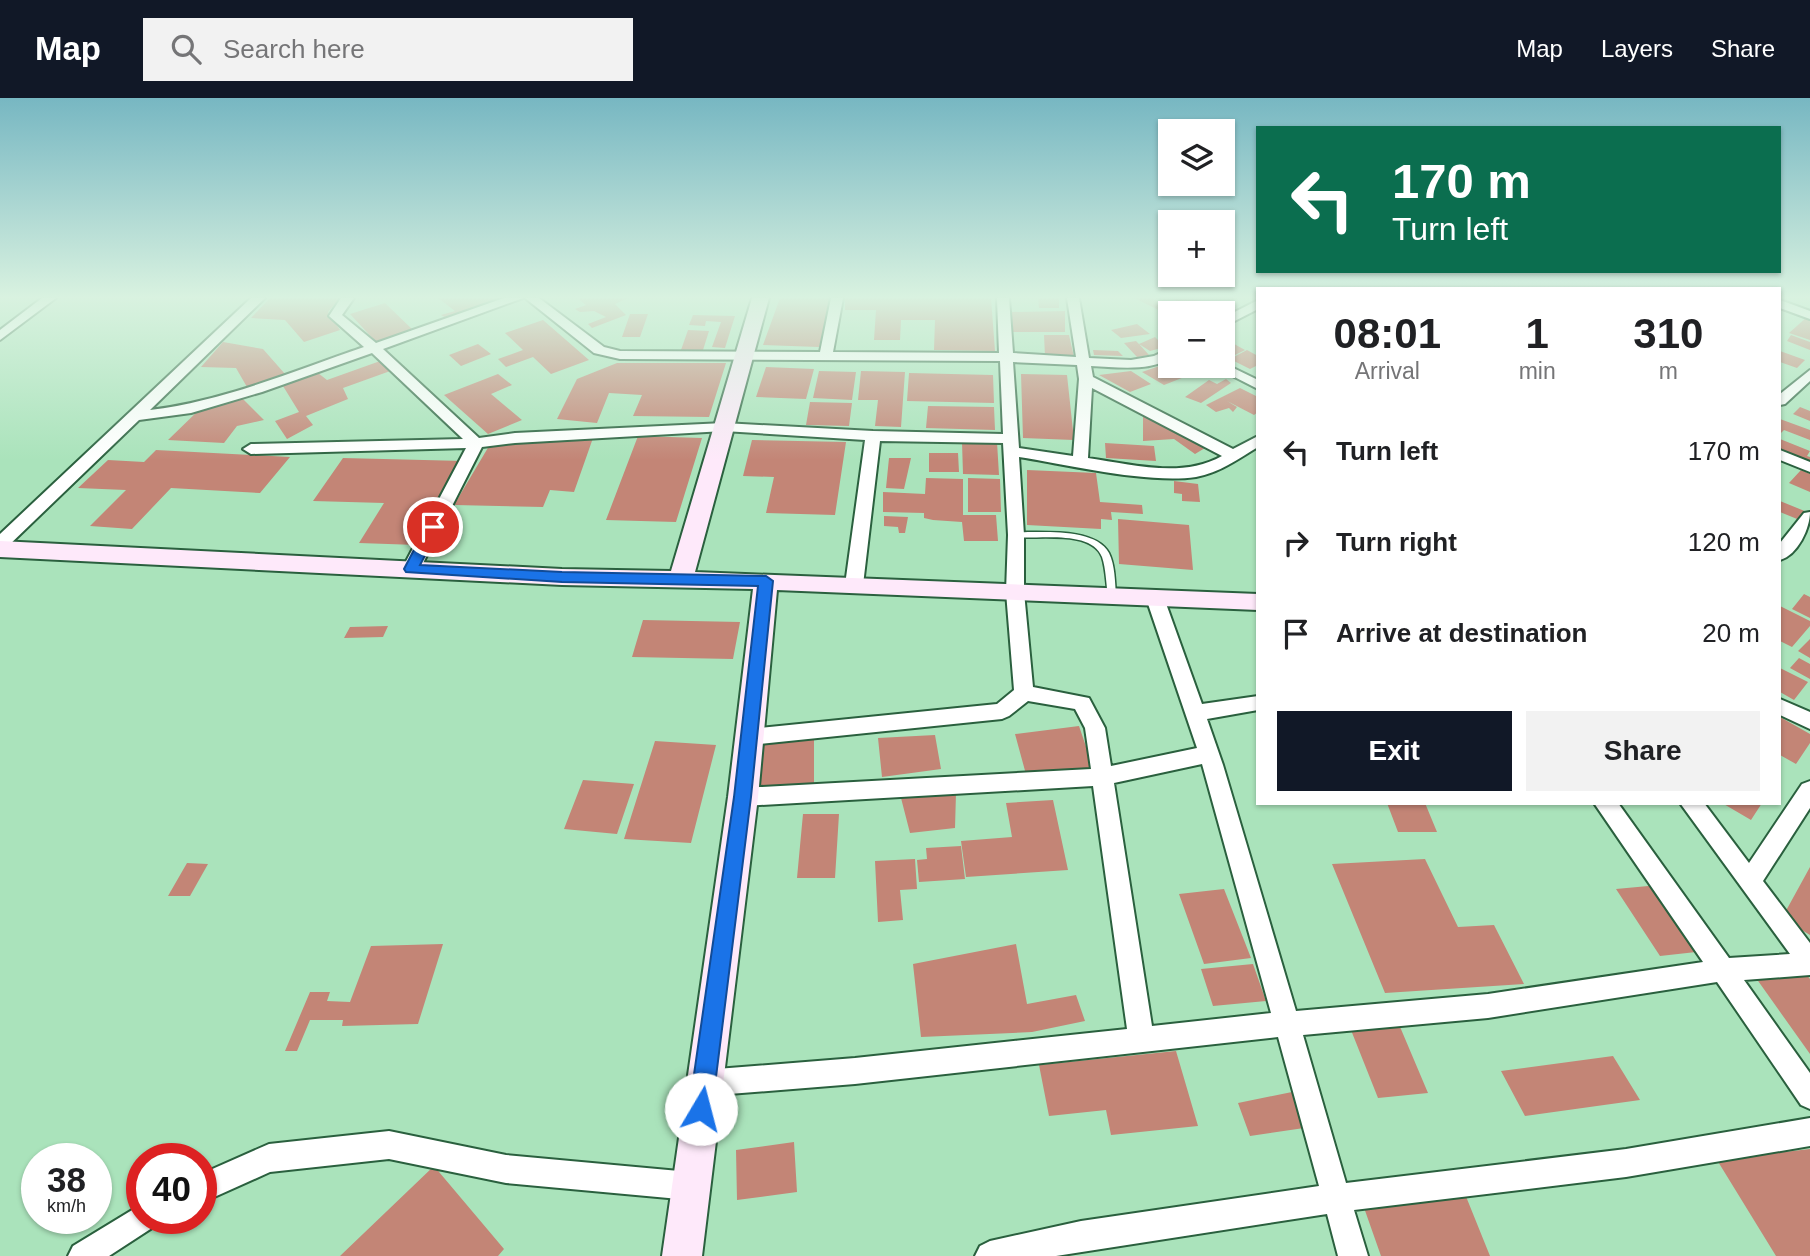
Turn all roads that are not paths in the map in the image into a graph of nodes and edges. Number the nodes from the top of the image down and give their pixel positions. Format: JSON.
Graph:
{"nodes":[{"id":1,"x":203,"y":352,"type":"edge"},
{"id":2,"x":362,"y":352,"type":"edge"},
{"id":3,"x":378,"y":352,"type":"edge"},
{"id":4,"x":606,"y":352,"type":"edge"},
{"id":5,"x":827,"y":352,"type":"edge"},
{"id":6,"x":1005,"y":352,"type":"edge"},
{"id":7,"x":1081,"y":352,"type":"edge"},
{"id":8,"x":745,"y":354,"type":"junction"},
{"id":9,"x":826,"y":355,"type":"junction"},
{"id":10,"x":1005,"y":357,"type":"junction"},
{"id":11,"x":1158,"y":358,"type":"edge"},
{"id":12,"x":1083,"y":362,"type":"junction"},
{"id":13,"x":1235,"y":374,"type":"edge"},
{"id":14,"x":1810,"y":374,"type":"edge"},
{"id":15,"x":1086,"y":379,"type":"junction"},
{"id":16,"x":1256,"y":384,"type":"edge"},
{"id":17,"x":1781,"y":400,"type":"edge"},
{"id":18,"x":136,"y":416,"type":"junction"},
{"id":19,"x":724,"y":427,"type":"junction"},
{"id":20,"x":873,"y":436,"type":"junction"},
{"id":21,"x":1256,"y":442,"type":"edge"},
{"id":22,"x":477,"y":443,"type":"junction"},
{"id":23,"x":1010,"y":445,"type":"junction"},
{"id":24,"x":251,"y":449,"type":"dead end"},
{"id":25,"x":1781,"y":454,"type":"edge"},
{"id":26,"x":1234,"y":456,"type":"junction"},
{"id":27,"x":1080,"y":460,"type":"junction"},
{"id":28,"x":1810,"y":467,"type":"edge"},
{"id":29,"x":1810,"y":517,"type":"edge"},
{"id":30,"x":1016,"y":534,"type":"junction"},
{"id":31,"x":0,"y":547,"type":"edge"},
{"id":32,"x":1781,"y":553,"type":"edge"},
{"id":33,"x":411,"y":569,"type":"junction"},
{"id":34,"x":681,"y":579,"type":"junction"},
{"id":35,"x":766,"y":581,"type":"junction"},
{"id":36,"x":854,"y":585,"type":"junction"},
{"id":37,"x":1015,"y":592,"type":"junction"},
{"id":38,"x":1112,"y":596,"type":"junction"},
{"id":39,"x":1155,"y":598,"type":"junction"},
{"id":40,"x":1256,"y":602,"type":"edge"},
{"id":41,"x":1024,"y":693,"type":"junction"},
{"id":42,"x":1256,"y":704,"type":"edge"},
{"id":43,"x":1781,"y":706,"type":"edge"},
{"id":44,"x":1195,"y":713,"type":"junction"},
{"id":45,"x":1810,"y":721,"type":"edge"},
{"id":46,"x":750,"y":737,"type":"junction"},
{"id":47,"x":1209,"y":754,"type":"junction"},
{"id":48,"x":1101,"y":777,"type":"junction"},
{"id":49,"x":1810,"y":790,"type":"edge"},
{"id":50,"x":743,"y":797,"type":"junction"},
{"id":51,"x":1606,"y":805,"type":"edge"},
{"id":52,"x":1692,"y":805,"type":"edge"},
{"id":53,"x":1749,"y":883,"type":"junction"},
{"id":54,"x":1810,"y":963,"type":"edge"},
{"id":55,"x":1723,"y":970,"type":"junction"},
{"id":56,"x":1286,"y":1024,"type":"junction"},
{"id":57,"x":1141,"y":1040,"type":"junction"},
{"id":58,"x":704,"y":1083,"type":"junction"},
{"id":59,"x":1810,"y":1096,"type":"edge"},
{"id":60,"x":1810,"y":1132,"type":"edge"},
{"id":61,"x":217,"y":1182,"type":"edge"},
{"id":62,"x":690,"y":1186,"type":"junction"},
{"id":63,"x":1336,"y":1198,"type":"junction"},
{"id":64,"x":126,"y":1228,"type":"edge"},
{"id":65,"x":83,"y":1256,"type":"edge"},
{"id":66,"x":682,"y":1256,"type":"edge"},
{"id":67,"x":990,"y":1256,"type":"edge"},
{"id":68,"x":1353,"y":1256,"type":"edge"}],
"edges":[{"from":1,"to":18,"type":"street"},
{"from":2,"to":18,"type":"street"},
{"from":3,"to":22,"type":"street"},
{"from":4,"to":8,"type":"street"},
{"from":5,"to":9,"type":"street"},
{"from":6,"to":10,"type":"street"},
{"from":7,"to":12,"type":"street"},
{"from":8,"to":9,"type":"street"},
{"from":8,"to":19,"type":"street"},
{"from":9,"to":10,"type":"street"},
{"from":10,"to":12,"type":"street"},
{"from":10,"to":23,"type":"street"},
{"from":11,"to":12,"type":"street"},
{"from":12,"to":15,"type":"street"},
{"from":13,"to":16,"type":"street"},
{"from":14,"to":17,"type":"street"},
{"from":15,"to":26,"type":"street"},
{"from":15,"to":27,"type":"street"},
{"from":18,"to":31,"type":"street"},
{"from":19,"to":20,"type":"street"},
{"from":19,"to":22,"type":"street"},
{"from":19,"to":34,"type":"street"},
{"from":20,"to":23,"type":"street"},
{"from":20,"to":36,"type":"street"},
{"from":21,"to":26,"type":"street"},
{"from":22,"to":24,"type":"street"},
{"from":22,"to":33,"type":"street"},
{"from":23,"to":27,"type":"street"},
{"from":23,"to":30,"type":"street"},
{"from":25,"to":28,"type":"street"},
{"from":26,"to":27,"type":"street"},
{"from":29,"to":32,"type":"street"},
{"from":30,"to":37,"type":"street"},
{"from":30,"to":38,"type":"lane"},
{"from":31,"to":33,"type":"street"},
{"from":33,"to":34,"type":"street"},
{"from":34,"to":35,"type":"street"},
{"from":35,"to":36,"type":"street"},
{"from":35,"to":46,"type":"street"},
{"from":36,"to":37,"type":"street"},
{"from":37,"to":38,"type":"street"},
{"from":37,"to":41,"type":"street"},
{"from":38,"to":39,"type":"street"},
{"from":39,"to":40,"type":"street"},
{"from":39,"to":44,"type":"street"},
{"from":41,"to":46,"type":"street"},
{"from":41,"to":48,"type":"street"},
{"from":42,"to":44,"type":"street"},
{"from":43,"to":45,"type":"street"},
{"from":44,"to":47,"type":"street"},
{"from":46,"to":50,"type":"street"},
{"from":47,"to":48,"type":"street"},
{"from":47,"to":56,"type":"street"},
{"from":48,"to":50,"type":"street"},
{"from":48,"to":57,"type":"street"},
{"from":49,"to":53,"type":"street"},
{"from":50,"to":58,"type":"street"},
{"from":51,"to":55,"type":"street"},
{"from":52,"to":53,"type":"street"},
{"from":53,"to":54,"type":"street"},
{"from":54,"to":55,"type":"street"},
{"from":55,"to":56,"type":"street"},
{"from":55,"to":59,"type":"street"},
{"from":56,"to":57,"type":"street"},
{"from":56,"to":63,"type":"street"},
{"from":57,"to":58,"type":"street"},
{"from":58,"to":62,"type":"street"},
{"from":60,"to":63,"type":"street"},
{"from":61,"to":62,"type":"street"},
{"from":62,"to":66,"type":"street"},
{"from":63,"to":67,"type":"street"},
{"from":63,"to":68,"type":"street"},
{"from":64,"to":65,"type":"street"}]}
